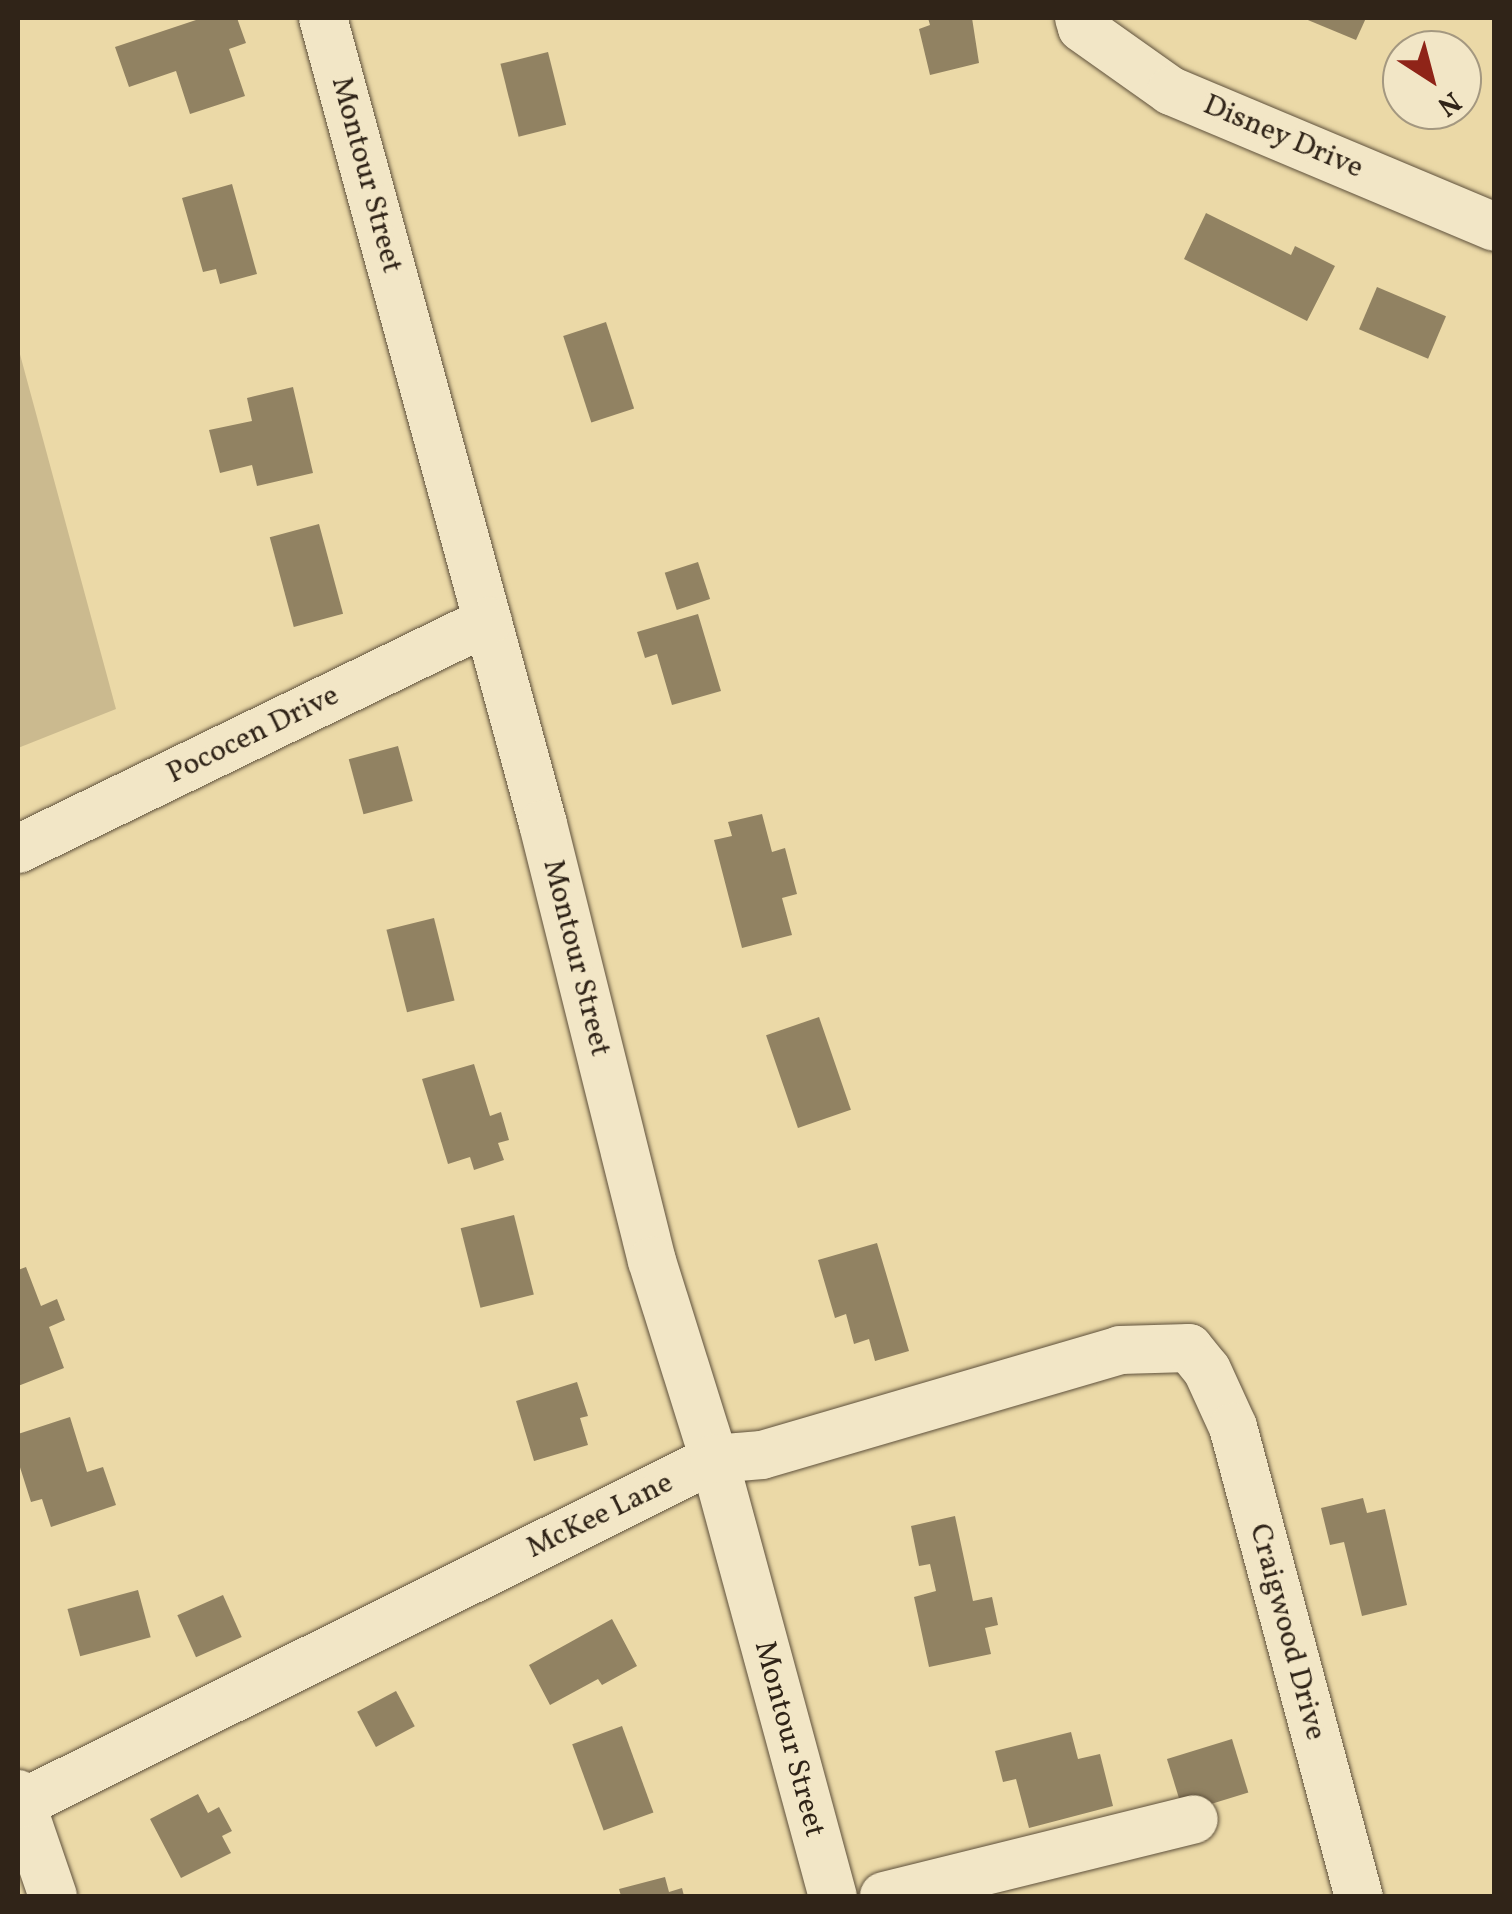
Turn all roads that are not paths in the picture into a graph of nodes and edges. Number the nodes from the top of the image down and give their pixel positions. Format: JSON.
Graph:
{"nodes":[{"id":1,"x":323,"y":18,"type":"edge"},
{"id":2,"x":1080,"y":23,"type":"edge"},
{"id":3,"x":1494,"y":227,"type":"edge"},
{"id":4,"x":488,"y":621,"type":"junction"},
{"id":5,"x":18,"y":848,"type":"edge"},
{"id":6,"x":1207,"y":1370,"type":"joint"},
{"id":7,"x":714,"y":1459,"type":"junction"},
{"id":8,"x":19,"y":1799,"type":"edge"},
{"id":9,"x":1194,"y":1818,"type":"dead end"},
{"id":10,"x":53,"y":1896,"type":"edge"},
{"id":11,"x":833,"y":1896,"type":"edge"},
{"id":12,"x":884,"y":1896,"type":"edge"},
{"id":13,"x":1358,"y":1896,"type":"edge"}],
"edges":[{"from":1,"to":4,"type":"street","name":"Montour Street"},
{"from":2,"to":3,"type":"street","name":"Disney Drive"},
{"from":4,"to":5,"type":"street","name":"Pococen Drive"},
{"from":4,"to":7,"type":"street","name":"Montour Street"},
{"from":6,"to":7,"type":"street","name":"McKee Lane"},
{"from":6,"to":13,"type":"street","name":"Craigwood Drive"},
{"from":7,"to":8,"type":"street","name":"McKee Lane"},
{"from":7,"to":11,"type":"street","name":"Montour Street"},
{"from":8,"to":10,"type":"street"},
{"from":9,"to":12,"type":"street"}]}
